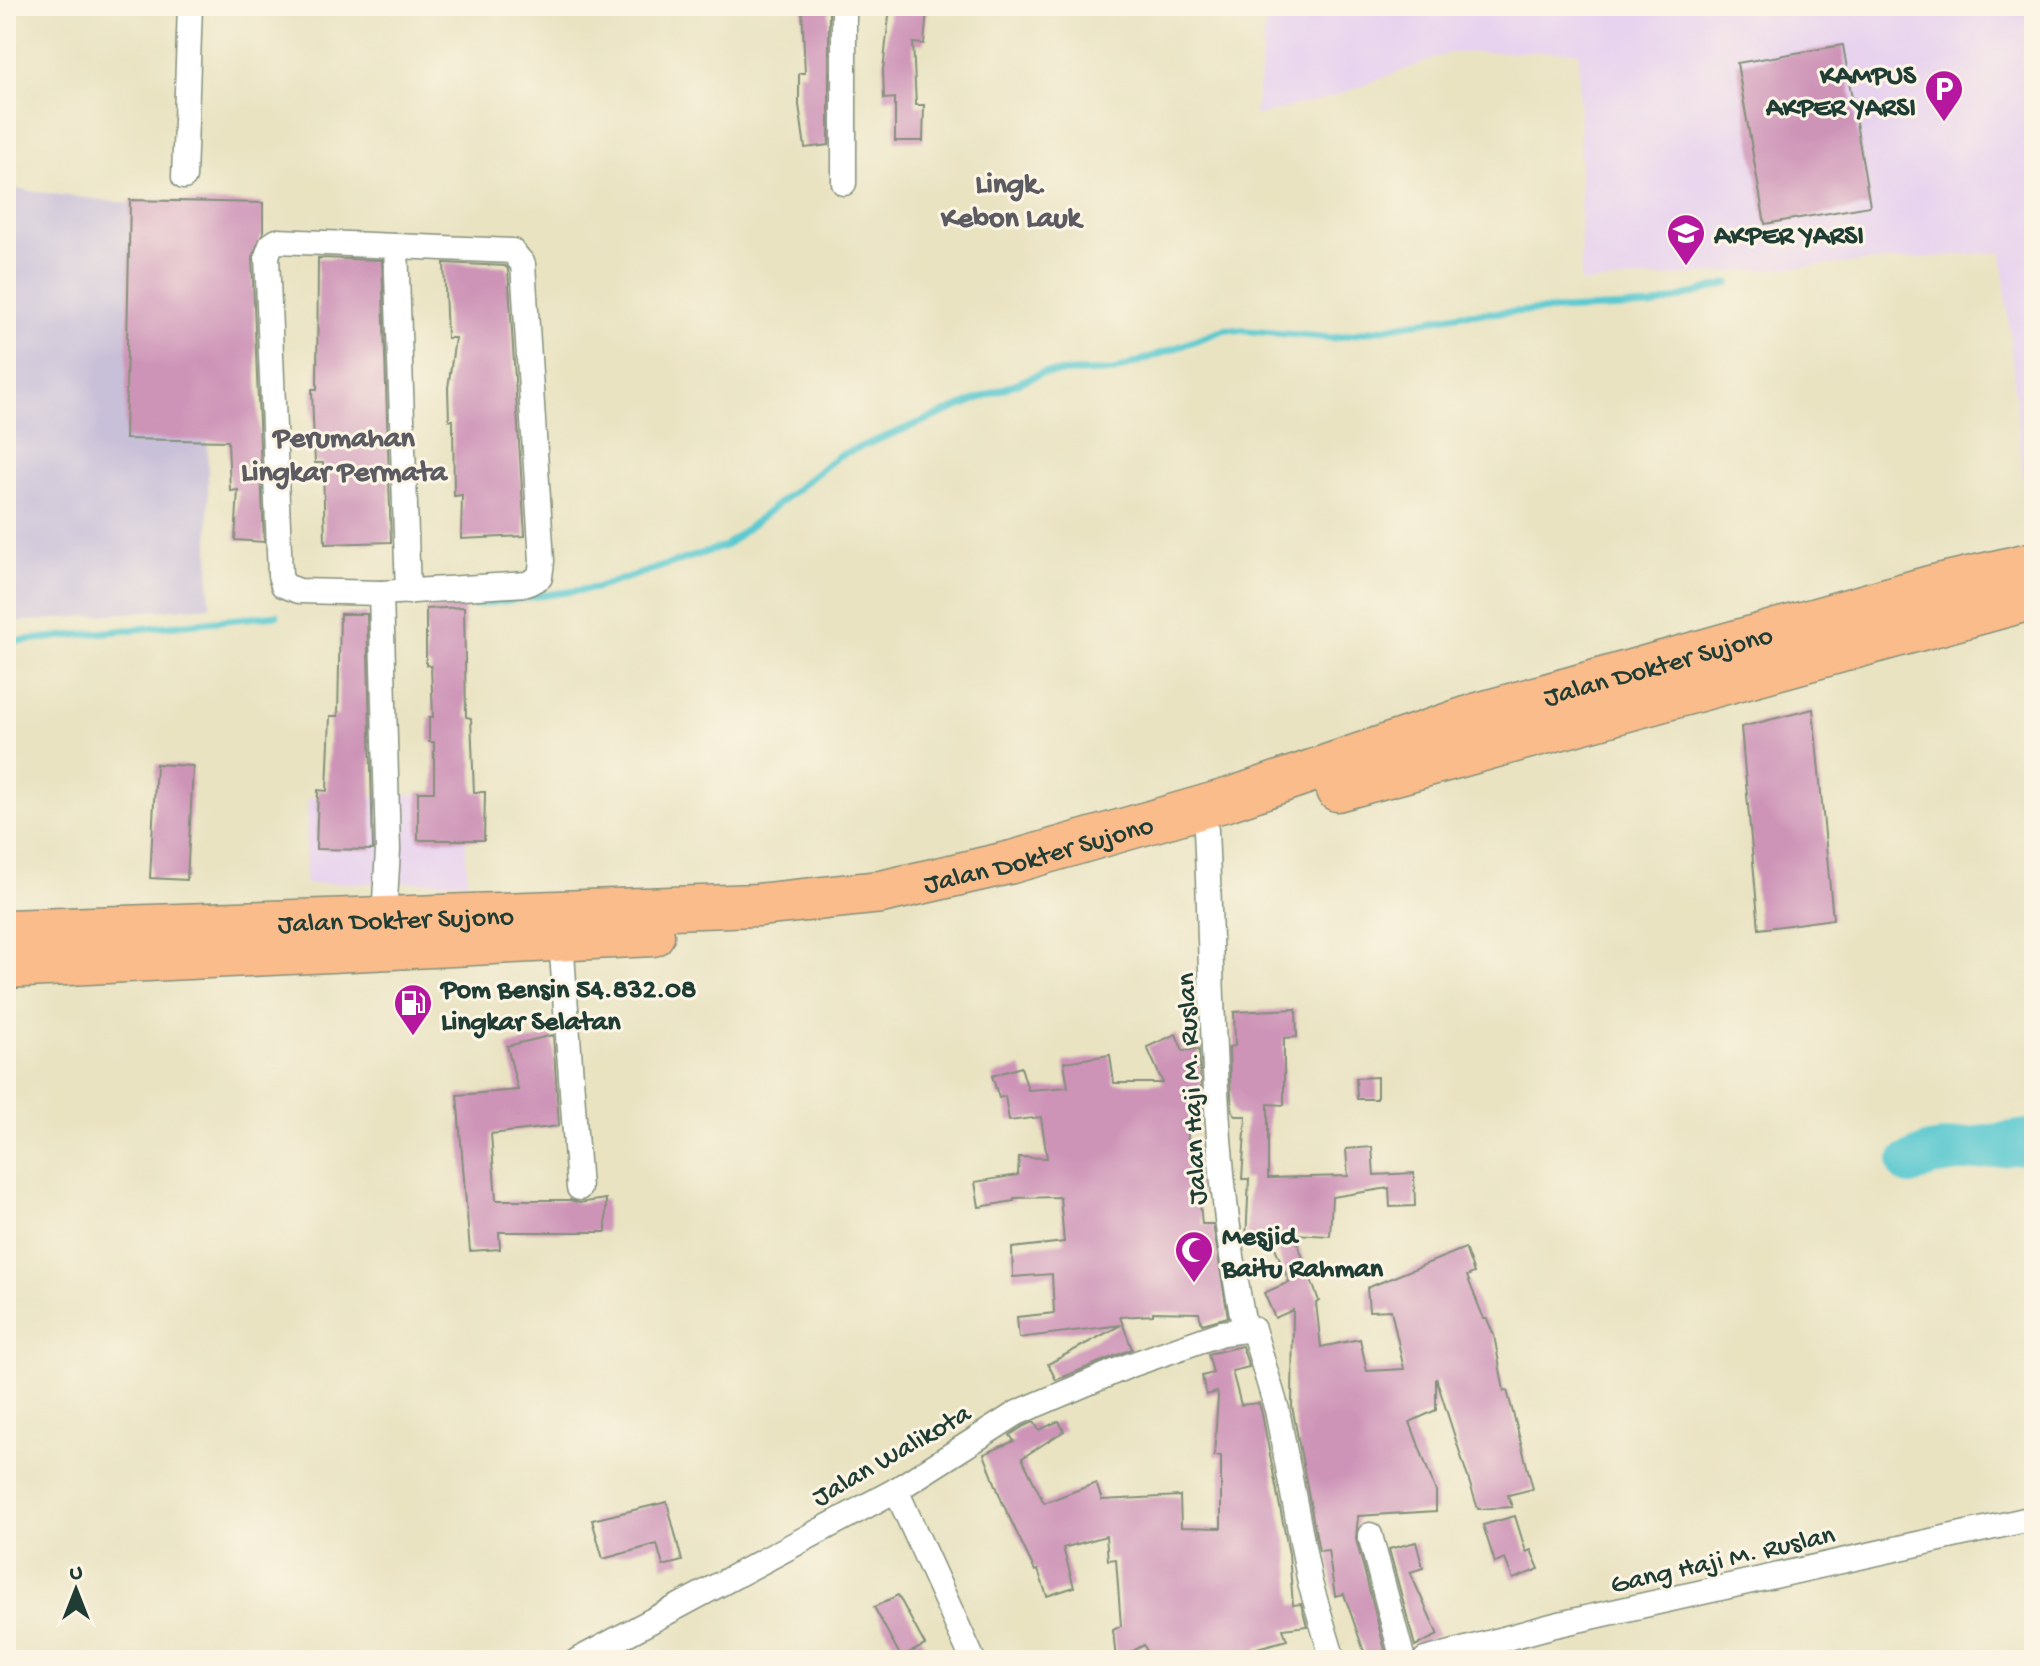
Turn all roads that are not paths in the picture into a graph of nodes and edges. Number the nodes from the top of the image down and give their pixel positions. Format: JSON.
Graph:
{"nodes":[{"id":1,"x":190,"y":6,"type":"edge"},
{"id":2,"x":844,"y":6,"type":"edge"},
{"id":3,"x":184,"y":177,"type":"dead end"},
{"id":4,"x":844,"y":183,"type":"dead end"},
{"id":5,"x":396,"y":246,"type":"junction"},
{"id":6,"x":2034,"y":563,"type":"edge"},
{"id":7,"x":408,"y":592,"type":"junction"},
{"id":8,"x":381,"y":593,"type":"junction"},
{"id":9,"x":2034,"y":598,"type":"edge"},
{"id":10,"x":1206,"y":830,"type":"junction"},
{"id":11,"x":810,"y":914,"type":"junction"},
{"id":12,"x":384,"y":917,"type":"junction"},
{"id":13,"x":561,"y":940,"type":"junction"},
{"id":14,"x":21,"y":948,"type":"edge"},
{"id":15,"x":579,"y":1188,"type":"dead end"},
{"id":16,"x":1245,"y":1329,"type":"junction"},
{"id":17,"x":896,"y":1490,"type":"junction"},
{"id":18,"x":2034,"y":1518,"type":"edge"},
{"id":19,"x":1370,"y":1535,"type":"dead end"},
{"id":20,"x":1451,"y":1656,"type":"edge"},
{"id":21,"x":578,"y":1660,"type":"edge"},
{"id":22,"x":973,"y":1660,"type":"edge"},
{"id":23,"x":1333,"y":1660,"type":"edge"},
{"id":24,"x":1403,"y":1660,"type":"edge"},
{"id":25,"x":1425,"y":1660,"type":"edge"}],
"edges":[{"from":1,"to":3,"type":"street"},
{"from":2,"to":4,"type":"street"},
{"from":5,"to":7,"type":"street"},
{"from":5,"to":7,"type":"street"},
{"from":5,"to":8,"type":"street"},
{"from":6,"to":11,"type":"highway","name":"Jalan Dokter Sujono"},
{"from":7,"to":8,"type":"street"},
{"from":8,"to":12,"type":"street"},
{"from":9,"to":10,"type":"highway"},
{"from":10,"to":11,"type":"highway"},
{"from":10,"to":16,"type":"street","name":"Jalan Haji M. Ruslan"},
{"from":11,"to":12,"type":"highway","name":"Jalan Dokter Sujono"},
{"from":11,"to":13,"type":"highway"},
{"from":12,"to":14,"type":"highway","name":"Jalan Dokter Sujono"},
{"from":13,"to":14,"type":"highway"},
{"from":13,"to":15,"type":"street"},
{"from":16,"to":17,"type":"street","name":"Jalan Walikota"},
{"from":16,"to":23,"type":"street","name":"Jalan Haji M. Ruslan"},
{"from":17,"to":21,"type":"street","name":"Jalan Walikota"},
{"from":17,"to":22,"type":"street"},
{"from":18,"to":20,"type":"street","name":"Gang Haji M. Ruslan"},
{"from":19,"to":24,"type":"street"},
{"from":20,"to":25,"type":"street","name":"Gang Haji M. Ruslan"}]}
